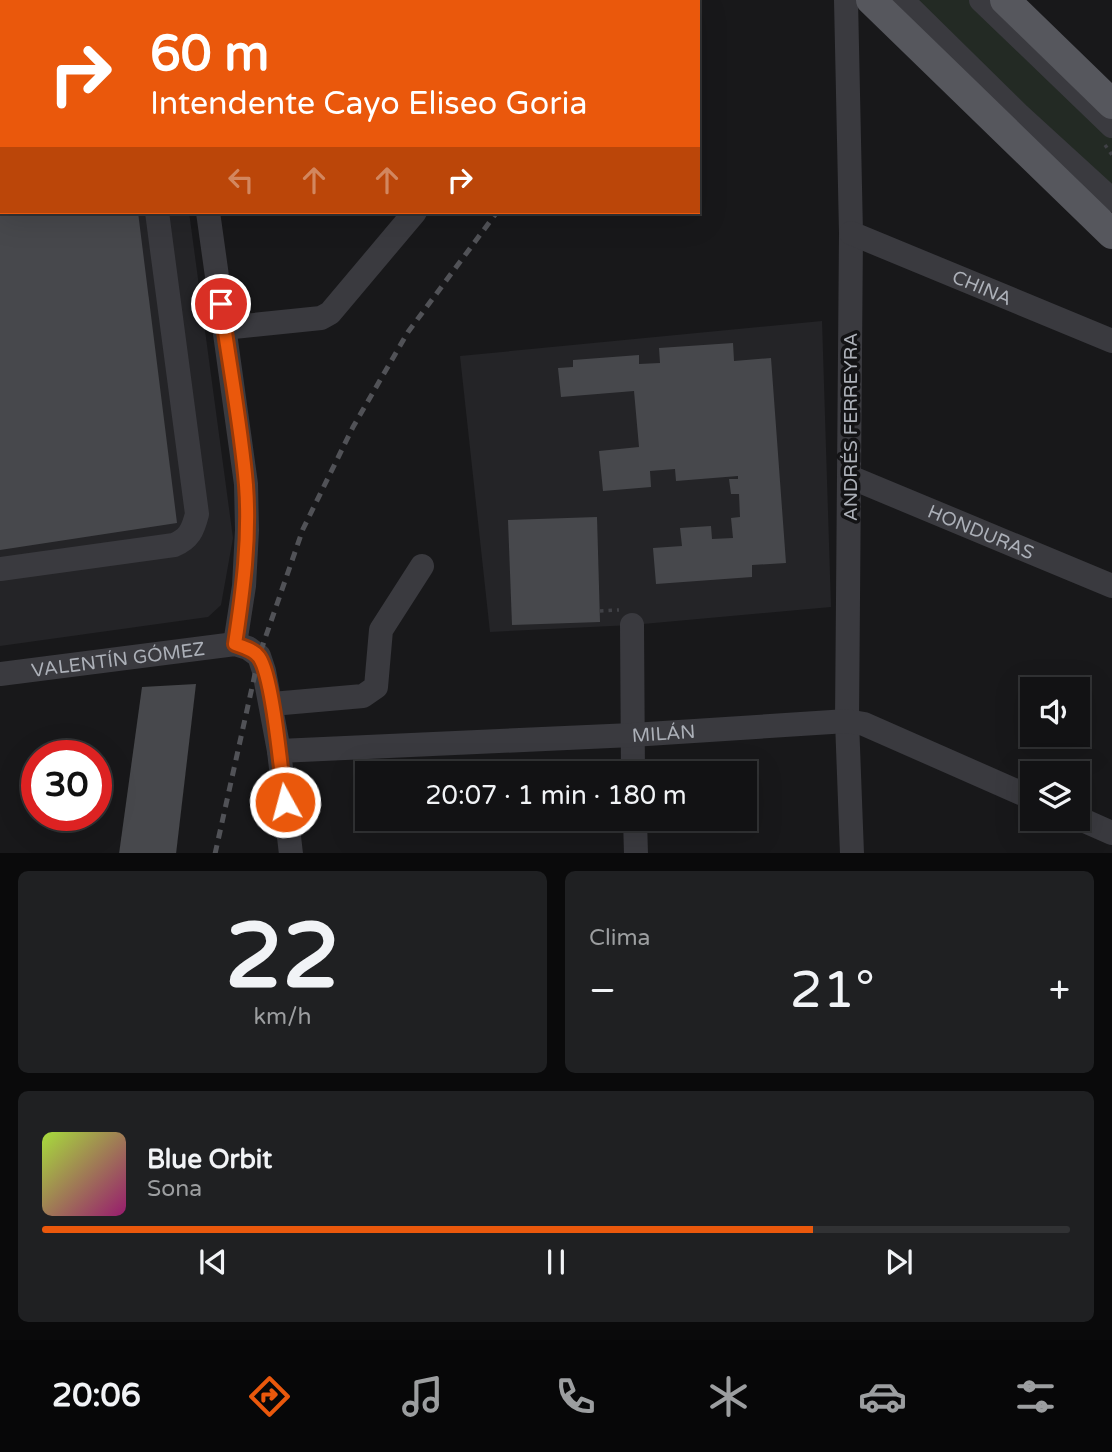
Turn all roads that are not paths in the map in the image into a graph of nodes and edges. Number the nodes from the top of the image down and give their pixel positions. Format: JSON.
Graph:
{"nodes":[{"id":1,"x":846,"y":0,"type":"edge"},
{"id":2,"x":871,"y":0,"type":"edge"},
{"id":3,"x":902,"y":0,"type":"edge"},
{"id":4,"x":981,"y":0,"type":"edge"},
{"id":5,"x":1005,"y":0,"type":"edge"},
{"id":6,"x":1112,"y":104,"type":"edge"},
{"id":7,"x":1112,"y":126,"type":"edge"},
{"id":8,"x":1112,"y":200,"type":"edge"},
{"id":9,"x":158,"y":214,"type":"edge"},
{"id":10,"x":208,"y":214,"type":"edge"},
{"id":11,"x":413,"y":214,"type":"edge"},
{"id":12,"x":851,"y":233,"type":"junction"},
{"id":13,"x":1112,"y":234,"type":"edge"},
{"id":14,"x":224,"y":328,"type":"junction"},
{"id":15,"x":1112,"y":341,"type":"edge"},
{"id":16,"x":850,"y":477,"type":"junction"},
{"id":17,"x":422,"y":566,"type":"dead end"},
{"id":18,"x":0,"y":569,"type":"edge"},
{"id":19,"x":1112,"y":586,"type":"edge"},
{"id":20,"x":632,"y":625,"type":"dead end"},
{"id":21,"x":235,"y":644,"type":"junction"},
{"id":22,"x":0,"y":674,"type":"edge"},
{"id":23,"x":272,"y":704,"type":"junction"},
{"id":24,"x":847,"y":721,"type":"junction"},
{"id":25,"x":632,"y":735,"type":"junction"},
{"id":26,"x":279,"y":751,"type":"junction"},
{"id":27,"x":633,"y":761,"type":"edge"},
{"id":28,"x":1020,"y":793,"type":"edge"},
{"id":29,"x":1090,"y":823,"type":"edge"},
{"id":30,"x":635,"y":831,"type":"edge"},
{"id":31,"x":1112,"y":832,"type":"edge"},
{"id":32,"x":291,"y":853,"type":"edge"},
{"id":33,"x":636,"y":853,"type":"edge"},
{"id":34,"x":852,"y":853,"type":"edge"}],
"edges":[{"from":1,"to":12,"type":"street","name":"ANDRÉS FERREYRA"},
{"from":2,"to":13,"type":"main road"},
{"from":3,"to":8,"type":"street"},
{"from":4,"to":7,"type":"street"},
{"from":5,"to":6,"type":"main road"},
{"from":9,"to":18,"type":"street"},
{"from":10,"to":14,"type":"street"},
{"from":11,"to":14,"type":"street"},
{"from":12,"to":15,"type":"street","name":"CHINA"},
{"from":12,"to":16,"type":"street","name":"ANDRÉS FERREYRA"},
{"from":14,"to":21,"type":"street"},
{"from":16,"to":19,"type":"street","name":"HONDURAS"},
{"from":16,"to":24,"type":"street","name":"ANDRÉS FERREYRA"},
{"from":17,"to":23,"type":"street"},
{"from":20,"to":25,"type":"street"},
{"from":21,"to":22,"type":"street","name":"VALENTÍN GÓMEZ"},
{"from":21,"to":23,"type":"street"},
{"from":23,"to":26,"type":"street"},
{"from":24,"to":25,"type":"street","name":"MILÁN"},
{"from":24,"to":28,"type":"street","name":"MILÁN"},
{"from":24,"to":34,"type":"street","name":"ANDRÉS FERREYRA"},
{"from":25,"to":26,"type":"street","name":"MILÁN"},
{"from":25,"to":27,"type":"street"},
{"from":26,"to":32,"type":"street"},
{"from":29,"to":31,"type":"street"},
{"from":30,"to":33,"type":"street"}]}
